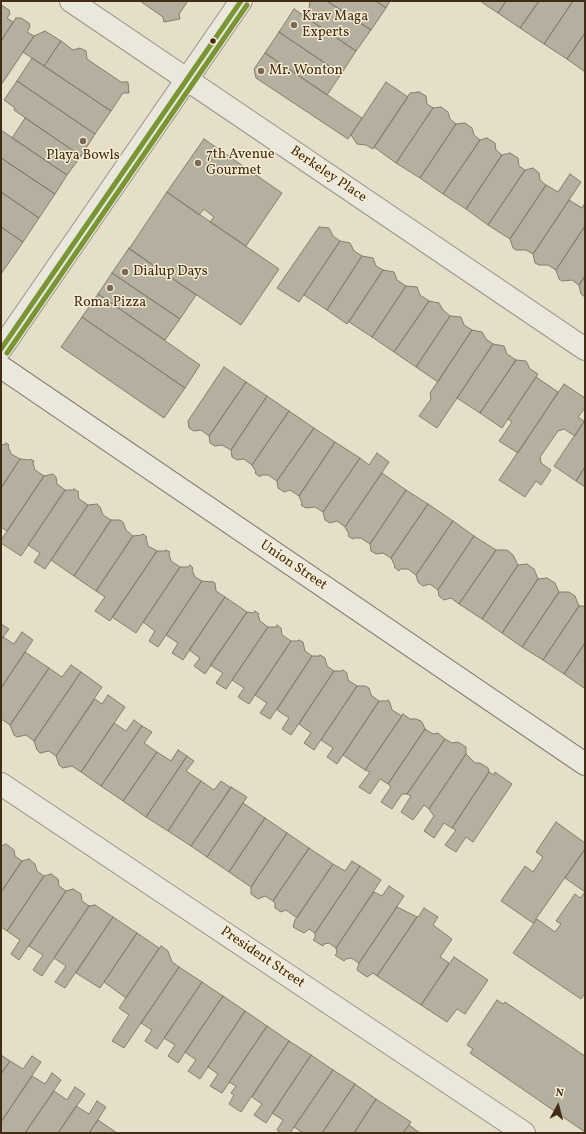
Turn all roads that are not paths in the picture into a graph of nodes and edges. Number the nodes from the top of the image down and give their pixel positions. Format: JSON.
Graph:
{"nodes":[{"id":1,"x":71,"y":1,"type":"edge"},
{"id":2,"x":241,"y":1,"type":"edge"},
{"id":3,"x":187,"y":80,"type":"junction"},
{"id":4,"x":585,"y":348,"type":"edge"},
{"id":5,"x":1,"y":349,"type":"edge"},
{"id":6,"x":1,"y":367,"type":"edge"},
{"id":7,"x":585,"y":764,"type":"edge"},
{"id":8,"x":1,"y":784,"type":"edge"},
{"id":9,"x":524,"y":1133,"type":"edge"}],
"edges":[{"from":1,"to":3,"type":"street","name":"Berkeley Place"},
{"from":2,"to":3,"type":"street"},
{"from":3,"to":4,"type":"street","name":"Berkeley Place"},
{"from":3,"to":5,"type":"street"},
{"from":6,"to":7,"type":"street","name":"Union Street"},
{"from":8,"to":9,"type":"street","name":"President Street"}]}
